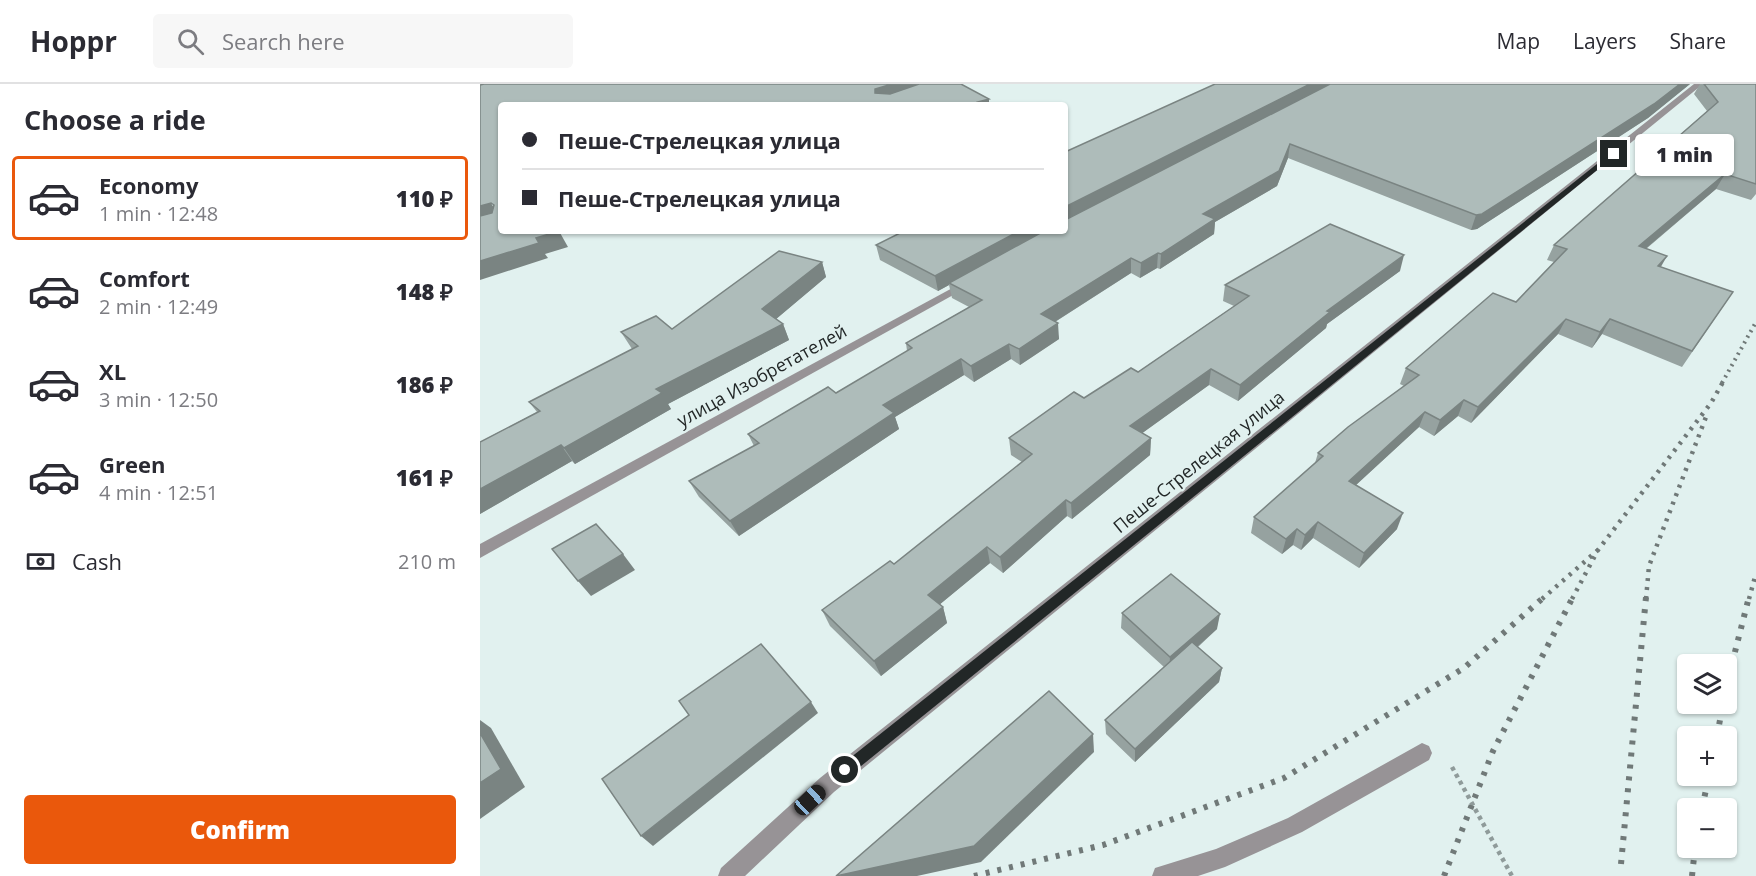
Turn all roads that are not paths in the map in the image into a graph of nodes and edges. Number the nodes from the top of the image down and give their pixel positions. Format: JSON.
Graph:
{"nodes":[{"id":1,"x":1699,"y":84,"type":"edge"},
{"id":2,"x":978,"y":277,"type":"edge"},
{"id":3,"x":480,"y":552,"type":"edge"},
{"id":4,"x":1422,"y":753,"type":"road end"},
{"id":5,"x":729,"y":876,"type":"edge"},
{"id":6,"x":1163,"y":876,"type":"edge"}],
"edges":[{"from":1,"to":5,"type":"street","name":"Пеше-Стрелецкая улица"},
{"from":2,"to":3,"type":"street","name":"улица Изобретателей"},
{"from":4,"to":6,"type":"street"}]}
